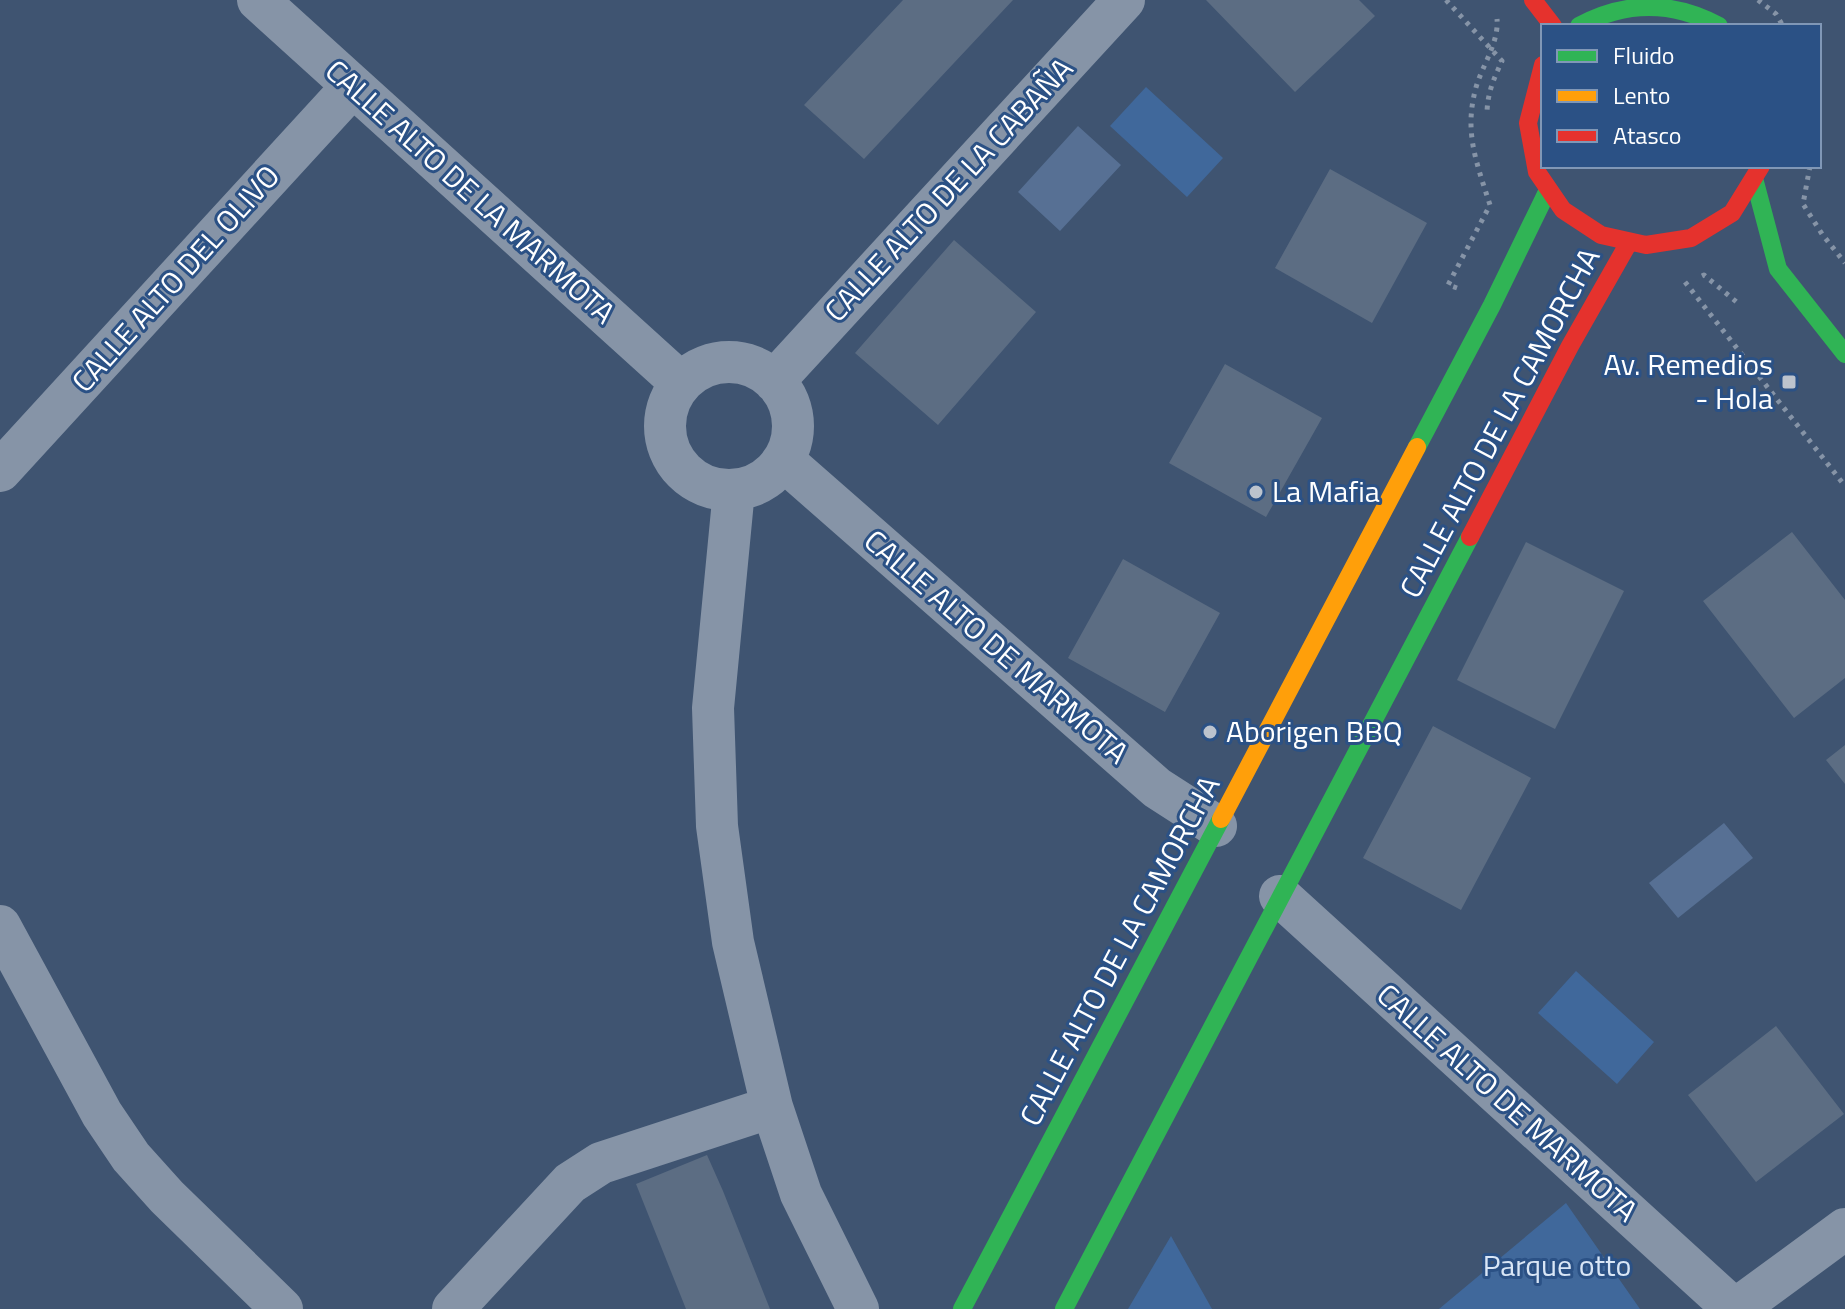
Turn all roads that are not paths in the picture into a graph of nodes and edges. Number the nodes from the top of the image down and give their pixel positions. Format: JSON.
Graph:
{"nodes":[{"id":1,"x":258,"y":0,"type":"edge"},
{"id":2,"x":1124,"y":0,"type":"edge"},
{"id":3,"x":1533,"y":0,"type":"edge"},
{"id":4,"x":1609,"y":4,"type":"edge"},
{"id":5,"x":1551,"y":24,"type":"edge"},
{"id":6,"x":1582,"y":24,"type":"edge"},
{"id":7,"x":1715,"y":24,"type":"edge"},
{"id":8,"x":1541,"y":69,"type":"edge"},
{"id":9,"x":352,"y":87,"type":"junction"},
{"id":10,"x":1758,"y":174,"type":"edge"},
{"id":11,"x":1547,"y":192,"type":"junction"},
{"id":12,"x":1628,"y":244,"type":"junction"},
{"id":13,"x":1754,"y":256,"type":"dead end"},
{"id":14,"x":1778,"y":269,"type":"junction"},
{"id":15,"x":1845,"y":354,"type":"edge"},
{"id":16,"x":774,"y":381,"type":"junction"},
{"id":17,"x":681,"y":383,"type":"junction"},
{"id":18,"x":783,"y":460,"type":"junction"},
{"id":19,"x":0,"y":471,"type":"edge"},
{"id":20,"x":734,"y":490,"type":"junction"},
{"id":21,"x":1216,"y":826,"type":"junction"},
{"id":22,"x":1280,"y":896,"type":"junction"},
{"id":23,"x":0,"y":926,"type":"edge"},
{"id":24,"x":772,"y":1107,"type":"junction"},
{"id":25,"x":1845,"y":1229,"type":"edge"},
{"id":26,"x":1749,"y":1305,"type":"edge"},
{"id":27,"x":282,"y":1309,"type":"edge"},
{"id":28,"x":453,"y":1309,"type":"edge"},
{"id":29,"x":858,"y":1309,"type":"edge"},
{"id":30,"x":962,"y":1309,"type":"edge"},
{"id":31,"x":1064,"y":1309,"type":"edge"}],
"edges":[{"from":1,"to":9,"type":"street","name":"CALLE ALTO DE LA MARMOTA"},
{"from":2,"to":16,"type":"street","name":"CALLE ALTO DE LA CABAÑA"},
{"from":3,"to":5,"type":"street"},
{"from":4,"to":6,"type":"street"},
{"from":4,"to":7,"type":"street"},
{"from":8,"to":11,"type":"street"},
{"from":9,"to":17,"type":"street","name":"CALLE ALTO DE LA MARMOTA"},
{"from":9,"to":19,"type":"street","name":"CALLE ALTO DEL OLIVO"},
{"from":10,"to":12,"type":"street"},
{"from":10,"to":14,"type":"street"},
{"from":11,"to":12,"type":"street"},
{"from":11,"to":21,"type":"street","name":"CALLE ALTO DE LA CAMORCHA"},
{"from":12,"to":22,"type":"street","name":"CALLE ALTO DE LA CAMORCHA"},
{"from":13,"to":14,"type":"street"},
{"from":14,"to":15,"type":"street"},
{"from":16,"to":17,"type":"street"},
{"from":16,"to":18,"type":"street"},
{"from":17,"to":20,"type":"street"},
{"from":18,"to":20,"type":"street"},
{"from":18,"to":21,"type":"street","name":"CALLE ALTO DE MARMOTA"},
{"from":20,"to":24,"type":"street"},
{"from":21,"to":30,"type":"street","name":"CALLE ALTO DE LA CAMORCHA"},
{"from":22,"to":26,"type":"street","name":"CALLE ALTO DE MARMOTA"},
{"from":22,"to":31,"type":"street","name":"CALLE ALTO DE LA CAMORCHA"},
{"from":23,"to":27,"type":"street"},
{"from":24,"to":28,"type":"street"},
{"from":24,"to":29,"type":"street"},
{"from":25,"to":26,"type":"street"}]}
